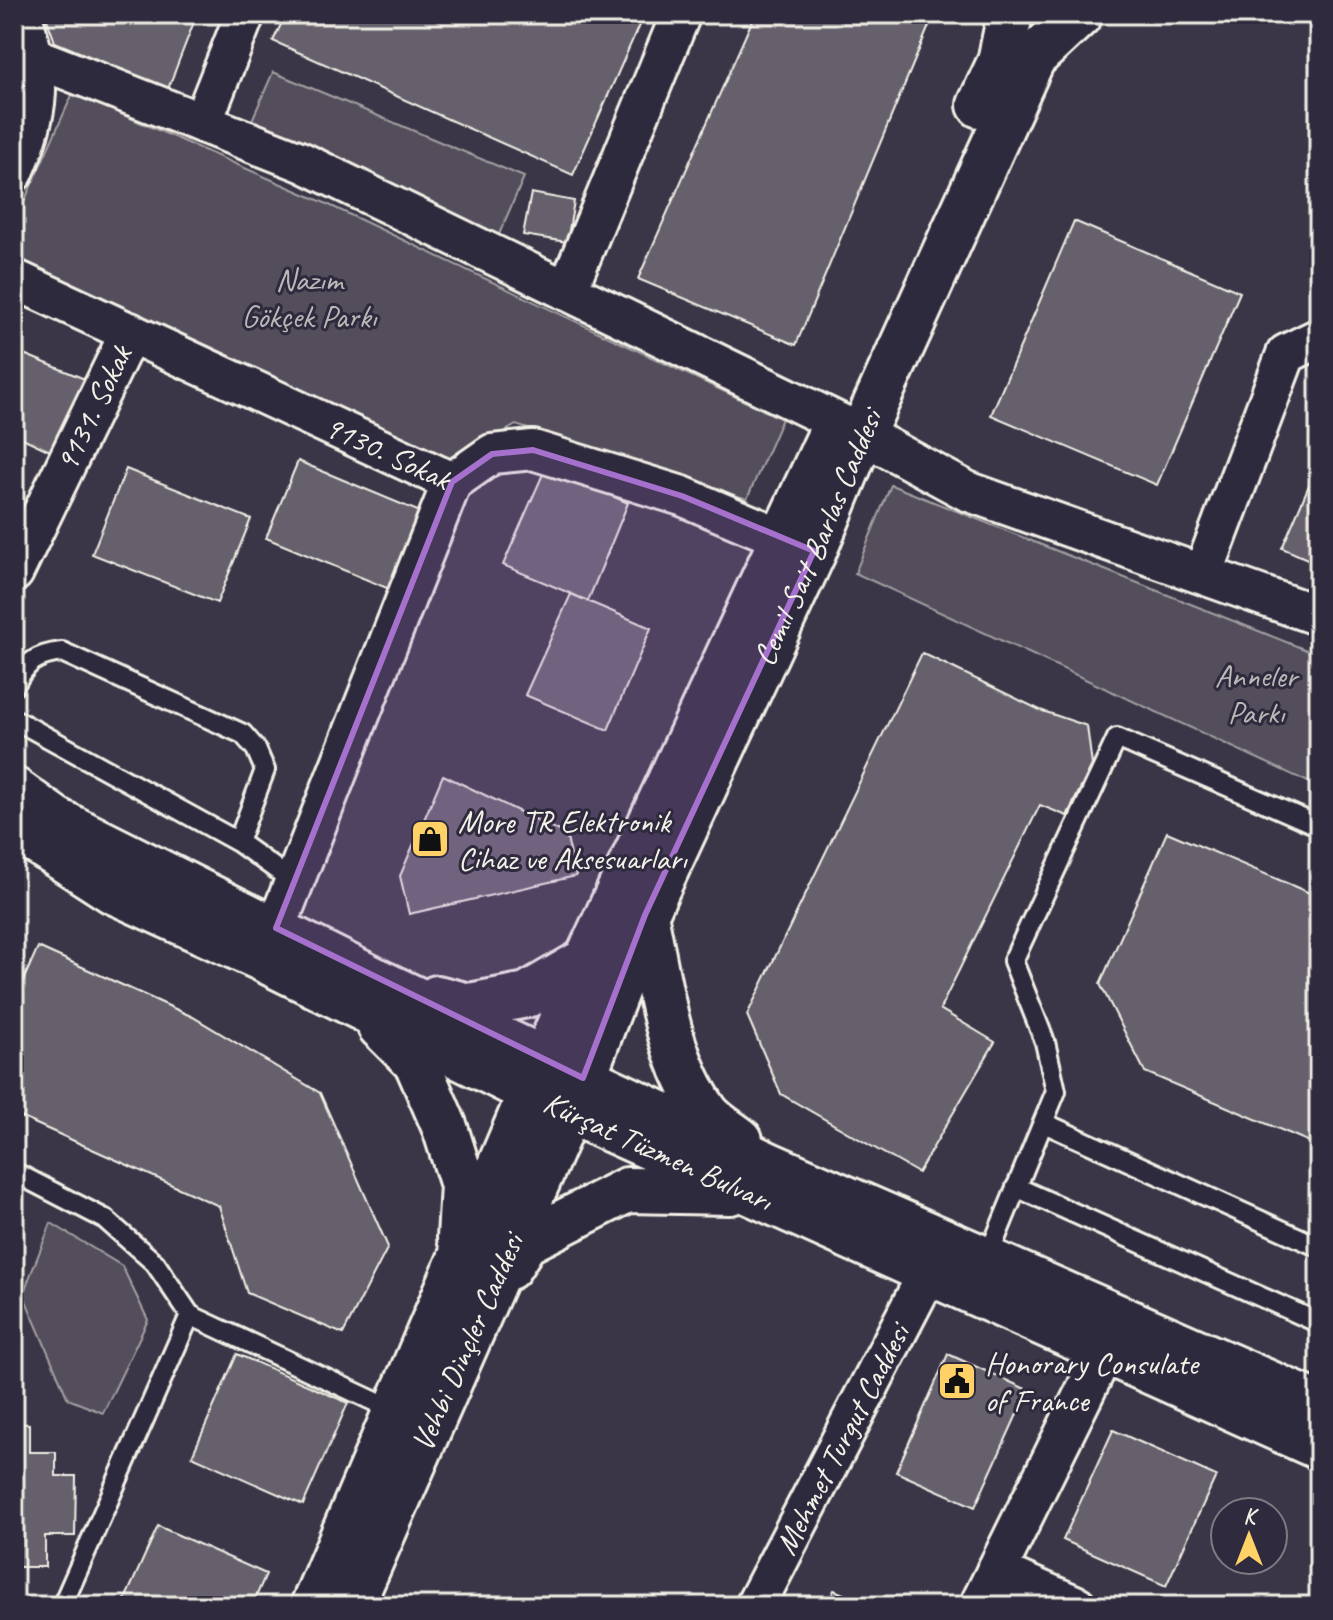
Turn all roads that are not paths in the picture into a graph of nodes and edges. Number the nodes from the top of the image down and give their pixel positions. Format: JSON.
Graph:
{"nodes":[{"id":1,"x":21,"y":14,"type":"edge"},
{"id":2,"x":245,"y":14,"type":"edge"},
{"id":3,"x":681,"y":14,"type":"edge"},
{"id":4,"x":1010,"y":14,"type":"edge"},
{"id":5,"x":1080,"y":14,"type":"edge"},
{"id":6,"x":36,"y":58,"type":"junction"},
{"id":7,"x":202,"y":123,"type":"junction"},
{"id":8,"x":14,"y":172,"type":"edge"},
{"id":9,"x":14,"y":279,"type":"edge"},
{"id":10,"x":567,"y":291,"type":"junction"},
{"id":11,"x":130,"y":332,"type":"junction"},
{"id":12,"x":1319,"y":338,"type":"edge"},
{"id":13,"x":849,"y":428,"type":"junction"},
{"id":14,"x":452,"y":482,"type":"junction"},
{"id":15,"x":799,"y":545,"type":"junction"},
{"id":16,"x":14,"y":572,"type":"edge"},
{"id":17,"x":1203,"y":574,"type":"junction"},
{"id":18,"x":1319,"y":616,"type":"edge"},
{"id":19,"x":14,"y":686,"type":"edge"},
{"id":20,"x":14,"y":719,"type":"edge"},
{"id":21,"x":14,"y":790,"type":"edge"},
{"id":22,"x":1319,"y":826,"type":"edge"},
{"id":23,"x":14,"y":827,"type":"edge"},
{"id":24,"x":238,"y":842,"type":"junction"},
{"id":25,"x":294,"y":882,"type":"junction"},
{"id":26,"x":645,"y":915,"type":"junction"},
{"id":27,"x":276,"y":928,"type":"junction"},
{"id":28,"x":587,"y":960,"type":"junction"},
{"id":29,"x":372,"y":996,"type":"junction"},
{"id":30,"x":556,"y":1085,"type":"junction"},
{"id":31,"x":1044,"y":1123,"type":"junction"},
{"id":32,"x":14,"y":1172,"type":"edge"},
{"id":33,"x":763,"y":1179,"type":"junction"},
{"id":34,"x":1016,"y":1187,"type":"junction"},
{"id":35,"x":1319,"y":1247,"type":"edge"},
{"id":36,"x":459,"y":1259,"type":"junction"},
{"id":37,"x":987,"y":1259,"type":"junction"},
{"id":38,"x":929,"y":1271,"type":"junction"},
{"id":39,"x":481,"y":1309,"type":"junction"},
{"id":40,"x":190,"y":1315,"type":"junction"},
{"id":41,"x":1319,"y":1323,"type":"edge"},
{"id":42,"x":1105,"y":1351,"type":"junction"},
{"id":43,"x":1319,"y":1405,"type":"edge"},
{"id":44,"x":395,"y":1411,"type":"junction"},
{"id":45,"x":1319,"y":1447,"type":"edge"},
{"id":46,"x":996,"y":1571,"type":"junction"},
{"id":47,"x":62,"y":1606,"type":"edge"},
{"id":48,"x":313,"y":1606,"type":"edge"},
{"id":49,"x":351,"y":1606,"type":"edge"},
{"id":50,"x":755,"y":1606,"type":"edge"},
{"id":51,"x":979,"y":1606,"type":"edge"},
{"id":52,"x":1077,"y":1606,"type":"edge"}],
"edges":[{"from":1,"to":6,"type":"street"},
{"from":2,"to":7,"type":"street"},
{"from":3,"to":10,"type":"street"},
{"from":4,"to":13,"type":"street","name":"Cemil Sait Barlas Caddesi"},
{"from":5,"to":13,"type":"street","name":"Cemil Sait Barlas Caddesi"},
{"from":6,"to":7,"type":"street"},
{"from":6,"to":8,"type":"street"},
{"from":7,"to":10,"type":"street"},
{"from":9,"to":11,"type":"street","name":"9130. Sokak"},
{"from":10,"to":13,"type":"street"},
{"from":11,"to":14,"type":"street","name":"9130. Sokak"},
{"from":11,"to":16,"type":"street","name":"9131. Sokak"},
{"from":12,"to":17,"type":"street"},
{"from":13,"to":15,"type":"street","name":"Cemil Sait Barlas Caddesi"},
{"from":13,"to":17,"type":"street"},
{"from":14,"to":15,"type":"street","name":"9130. Sokak"},
{"from":14,"to":25,"type":"street"},
{"from":15,"to":26,"type":"street","name":"Cemil Sait Barlas Caddesi"},
{"from":15,"to":28,"type":"street","name":"Cemil Sait Barlas Caddesi"},
{"from":17,"to":18,"type":"street"},
{"from":19,"to":24,"type":"lane"},
{"from":20,"to":24,"type":"lane"},
{"from":21,"to":27,"type":"street","name":"Kürşat Tüzmen Bulvarı"},
{"from":22,"to":31,"type":"lane"},
{"from":23,"to":29,"type":"street","name":"Kürşat Tüzmen Bulvarı"},
{"from":24,"to":25,"type":"lane"},
{"from":25,"to":27,"type":"street"},
{"from":26,"to":30,"type":"street","name":"Cemil Sait Barlas Caddesi"},
{"from":26,"to":33,"type":"street"},
{"from":27,"to":29,"type":"street","name":"Kürşat Tüzmen Bulvarı"},
{"from":28,"to":29,"type":"street"},
{"from":28,"to":30,"type":"street","name":"Cemil Sait Barlas Caddesi"},
{"from":29,"to":30,"type":"street","name":"Kürşat Tüzmen Bulvarı"},
{"from":29,"to":36,"type":"street"},
{"from":30,"to":33,"type":"street","name":"Kürşat Tüzmen Bulvarı"},
{"from":30,"to":36,"type":"street"},
{"from":30,"to":39,"type":"street","name":"Vehbi Dinçler Caddesi"},
{"from":31,"to":34,"type":"lane"},
{"from":31,"to":35,"type":"lane"},
{"from":32,"to":40,"type":"lane"},
{"from":33,"to":37,"type":"street","name":"Kürşat Tüzmen Bulvarı"},
{"from":33,"to":38,"type":"street","name":"Kürşat Tüzmen Bulvarı"},
{"from":33,"to":39,"type":"street"},
{"from":34,"to":37,"type":"lane"},
{"from":34,"to":41,"type":"lane"},
{"from":36,"to":44,"type":"street"},
{"from":37,"to":43,"type":"street","name":"Kürşat Tüzmen Bulvarı"},
{"from":38,"to":42,"type":"street","name":"Kürşat Tüzmen Bulvarı"},
{"from":38,"to":50,"type":"street","name":"Mehmet Turgut Caddesi"},
{"from":39,"to":49,"type":"street","name":"Vehbi Dinçler Caddesi"},
{"from":40,"to":44,"type":"lane"},
{"from":40,"to":47,"type":"lane"},
{"from":42,"to":45,"type":"street","name":"Kürşat Tüzmen Bulvarı"},
{"from":42,"to":46,"type":"street"},
{"from":44,"to":48,"type":"street"},
{"from":46,"to":51,"type":"street"},
{"from":46,"to":52,"type":"street"}]}
